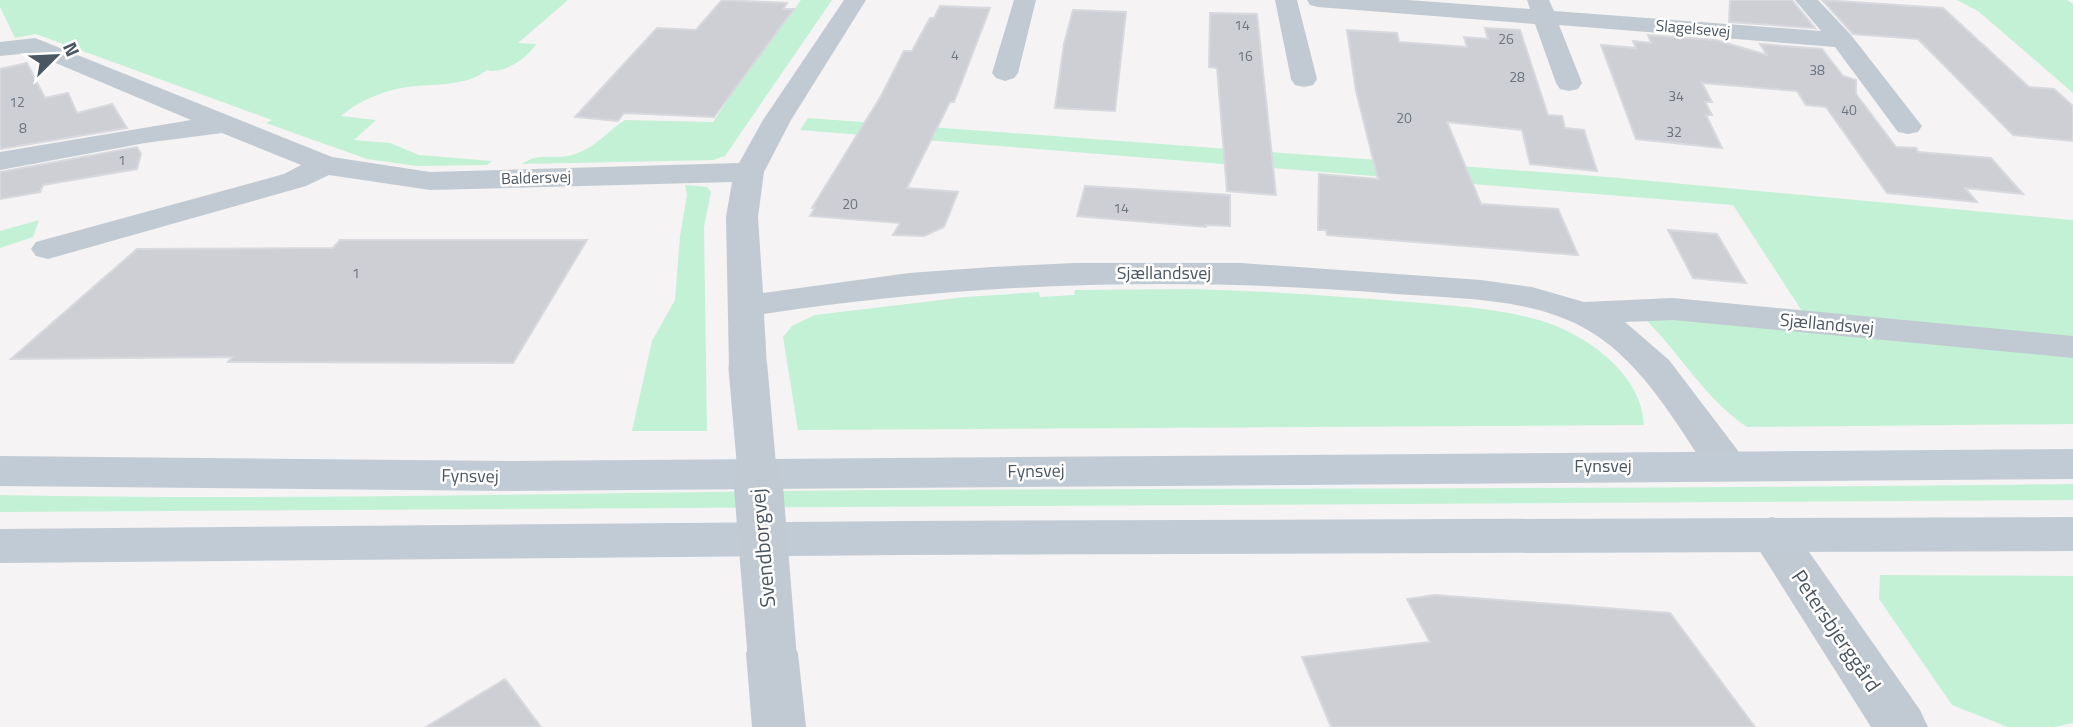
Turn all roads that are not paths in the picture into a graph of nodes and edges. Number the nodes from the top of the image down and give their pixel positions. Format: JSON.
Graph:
{"nodes":[{"id":1,"x":855,"y":0,"type":"edge"},
{"id":2,"x":1026,"y":0,"type":"edge"},
{"id":3,"x":1286,"y":0,"type":"edge"},
{"id":4,"x":1318,"y":0,"type":"edge"},
{"id":5,"x":1806,"y":0,"type":"edge"},
{"id":6,"x":1541,"y":8,"type":"edge"},
{"id":7,"x":1842,"y":40,"type":"junction"},
{"id":8,"x":0,"y":49,"type":"edge"},
{"id":9,"x":1005,"y":73,"type":"dead end"},
{"id":10,"x":1304,"y":79,"type":"dead end"},
{"id":11,"x":1569,"y":83,"type":"dead end"},
{"id":12,"x":223,"y":124,"type":"junction"},
{"id":13,"x":1908,"y":126,"type":"dead end"},
{"id":14,"x":0,"y":162,"type":"edge"},
{"id":15,"x":325,"y":165,"type":"junction"},
{"id":16,"x":749,"y":172,"type":"junction"},
{"id":17,"x":48,"y":249,"type":"dead end"},
{"id":18,"x":745,"y":306,"type":"junction"},
{"id":19,"x":1581,"y":313,"type":"junction"},
{"id":20,"x":2073,"y":347,"type":"edge"},
{"id":21,"x":2073,"y":464,"type":"edge"},
{"id":22,"x":1727,"y":466,"type":"junction"},
{"id":23,"x":0,"y":471,"type":"edge"},
{"id":24,"x":1772,"y":534,"type":"junction"},
{"id":25,"x":2073,"y":534,"type":"edge"},
{"id":26,"x":0,"y":546,"type":"edge"},
{"id":27,"x":779,"y":727,"type":"edge"},
{"id":28,"x":1901,"y":727,"type":"edge"}],
"edges":[{"from":1,"to":16,"type":"street"},
{"from":2,"to":9,"type":"street"},
{"from":3,"to":10,"type":"street"},
{"from":4,"to":6,"type":"street","name":"Slagelsevej"},
{"from":5,"to":7,"type":"street"},
{"from":6,"to":7,"type":"street","name":"Slagelsevej"},
{"from":6,"to":11,"type":"street"},
{"from":7,"to":13,"type":"street"},
{"from":8,"to":12,"type":"street","name":"Baldersvej"},
{"from":12,"to":14,"type":"street","name":"Baldersvej"},
{"from":12,"to":15,"type":"street","name":"Baldersvej"},
{"from":15,"to":16,"type":"street","name":"Baldersvej"},
{"from":15,"to":17,"type":"street"},
{"from":16,"to":18,"type":"street"},
{"from":18,"to":19,"type":"street","name":"Sjællandsvej"},
{"from":18,"to":27,"type":"street","name":"Svendborgvej","bridge":true},
{"from":19,"to":20,"type":"street","name":"Sjællandsvej"},
{"from":19,"to":22,"type":"street","name":"Sjællandsvej"},
{"from":21,"to":22,"type":"main road","name":"Fynsvej"},
{"from":22,"to":23,"type":"main road","name":"Fynsvej"},
{"from":24,"to":25,"type":"main road"},
{"from":24,"to":26,"type":"main road"},
{"from":24,"to":28,"type":"street","name":"Petersbjerggård"}]}
